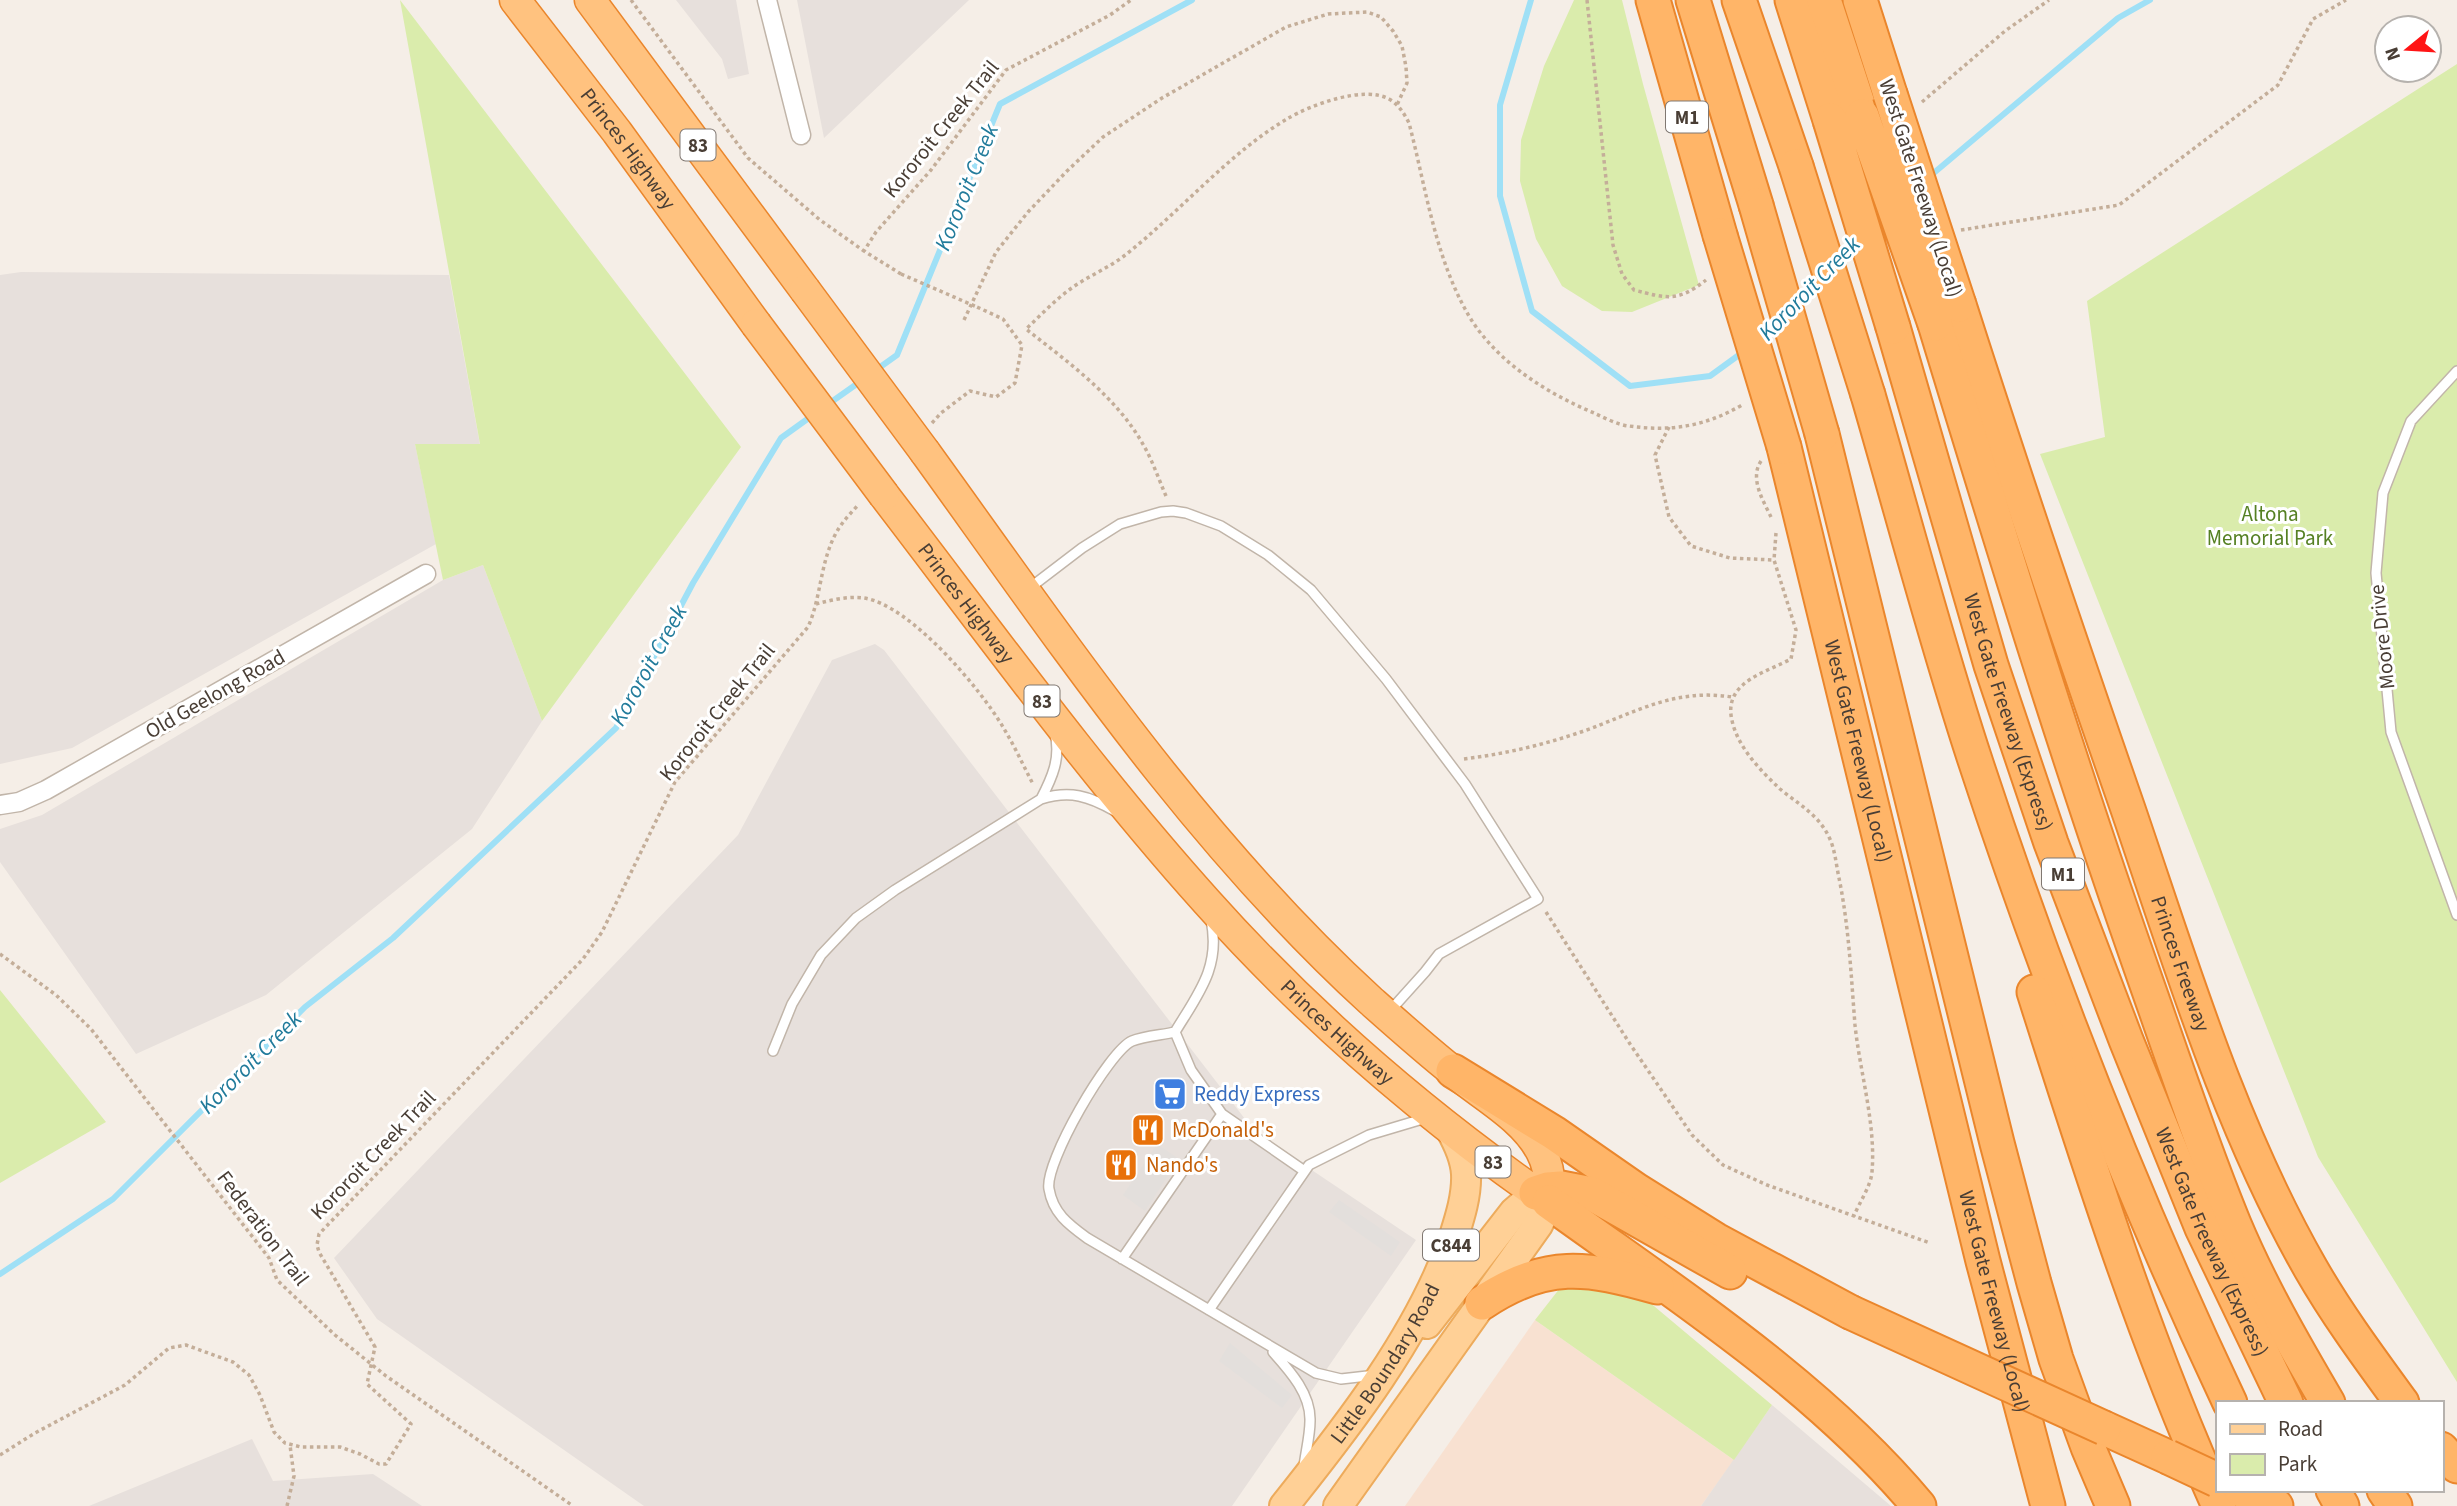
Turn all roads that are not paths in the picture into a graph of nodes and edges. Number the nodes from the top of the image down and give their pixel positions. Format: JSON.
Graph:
{"nodes":[{"id":1,"x":515,"y":0,"type":"edge"},
{"id":2,"x":590,"y":0,"type":"edge"},
{"id":3,"x":767,"y":0,"type":"edge"},
{"id":4,"x":1653,"y":0,"type":"edge"},
{"id":5,"x":1693,"y":0,"type":"edge"},
{"id":6,"x":1739,"y":0,"type":"edge"},
{"id":7,"x":1792,"y":0,"type":"edge"},
{"id":8,"x":1824,"y":0,"type":"edge"},
{"id":9,"x":1860,"y":0,"type":"edge"},
{"id":10,"x":1846,"y":118,"type":"junction"},
{"id":11,"x":801,"y":135,"type":"dead end"},
{"id":12,"x":1947,"y":315,"type":"junction"},
{"id":13,"x":2457,"y":371,"type":"edge"},
{"id":14,"x":2020,"y":496,"type":"junction"},
{"id":15,"x":426,"y":574,"type":"dead end"},
{"id":16,"x":1026,"y":591,"type":"junction"},
{"id":17,"x":1044,"y":704,"type":"junction"},
{"id":18,"x":1973,"y":756,"type":"junction"},
{"id":19,"x":1041,"y":799,"type":"junction"},
{"id":20,"x":0,"y":805,"type":"edge"},
{"id":21,"x":1145,"y":829,"type":"junction"},
{"id":22,"x":1207,"y":902,"type":"junction"},
{"id":23,"x":2457,"y":915,"type":"edge"},
{"id":24,"x":1323,"y":956,"type":"junction"},
{"id":25,"x":1311,"y":1009,"type":"junction"},
{"id":26,"x":1386,"y":1014,"type":"junction"},
{"id":27,"x":1175,"y":1032,"type":"junction"},
{"id":28,"x":773,"y":1051,"type":"dead end"},
{"id":29,"x":1452,"y":1071,"type":"junction"},
{"id":30,"x":1222,"y":1114,"type":"junction"},
{"id":31,"x":1442,"y":1123,"type":"junction"},
{"id":32,"x":2210,"y":1161,"type":"junction"},
{"id":33,"x":1303,"y":1170,"type":"junction"},
{"id":34,"x":1545,"y":1195,"type":"junction"},
{"id":35,"x":1122,"y":1259,"type":"junction"},
{"id":36,"x":1676,"y":1293,"type":"junction"},
{"id":37,"x":1482,"y":1303,"type":"junction"},
{"id":38,"x":1209,"y":1310,"type":"junction"},
{"id":39,"x":1850,"y":1312,"type":"junction"},
{"id":40,"x":1267,"y":1345,"type":"junction"},
{"id":41,"x":1389,"y":1364,"type":"junction"},
{"id":42,"x":2229,"y":1401,"type":"edge"},
{"id":43,"x":2285,"y":1401,"type":"edge"},
{"id":44,"x":2327,"y":1401,"type":"edge"},
{"id":45,"x":2401,"y":1401,"type":"edge"},
{"id":46,"x":2443,"y":1451,"type":"edge"},
{"id":47,"x":2457,"y":1466,"type":"edge"},
{"id":48,"x":2216,"y":1479,"type":"edge"},
{"id":49,"x":2245,"y":1492,"type":"edge"},
{"id":50,"x":1293,"y":1496,"type":"edge"},
{"id":51,"x":1338,"y":1506,"type":"edge"},
{"id":52,"x":1919,"y":1506,"type":"edge"},
{"id":53,"x":2048,"y":1506,"type":"edge"},
{"id":54,"x":2113,"y":1506,"type":"edge"},
{"id":55,"x":2219,"y":1506,"type":"edge"},
{"id":56,"x":2276,"y":1506,"type":"edge"}],
"edges":[{"from":1,"to":17,"type":"highway","name":"Princes Highway","number":"83","bridge":true},
{"from":2,"to":16,"type":"highway","number":"83","bridge":true},
{"from":3,"to":11,"type":"street"},
{"from":4,"to":53,"type":"highway","name":"West Gate Freeway (Local)","number":"M1","bridge":true},
{"from":5,"to":54,"type":"highway","bridge":true},
{"from":6,"to":18,"type":"highway","name":"West Gate Freeway (Express)","number":"M1","bridge":true},
{"from":7,"to":10,"type":"highway","name":"West Gate Freeway (Express)","number":"M1"},
{"from":8,"to":10,"type":"highway"},
{"from":9,"to":12,"type":"highway","name":"West Gate Freeway (Local)","bridge":true},
{"from":10,"to":12,"type":"highway","bridge":true},
{"from":10,"to":43,"type":"highway","name":"West Gate Freeway (Express)","number":"M1","bridge":true},
{"from":12,"to":14,"type":"highway","name":"West Gate Freeway (Local)"},
{"from":12,"to":32,"type":"highway"},
{"from":13,"to":23,"type":"lane","name":"Moore Drive"},
{"from":14,"to":32,"type":"highway"},
{"from":14,"to":45,"type":"highway","name":"Princes Freeway"},
{"from":15,"to":20,"type":"street","name":"Old Geelong Road"},
{"from":16,"to":24,"type":"highway","number":"83"},
{"from":16,"to":26,"type":"lane"},
{"from":17,"to":19,"type":"lane"},
{"from":17,"to":21,"type":"highway","name":"Princes Highway","number":"83"},
{"from":18,"to":42,"type":"highway","name":"West Gate Freeway (Express)","number":"M1"},
{"from":18,"to":55,"type":"highway"},
{"from":19,"to":21,"type":"lane"},
{"from":19,"to":28,"type":"lane"},
{"from":21,"to":22,"type":"highway","name":"Princes Highway","number":"83"},
{"from":22,"to":25,"type":"highway","name":"Princes Highway","number":"83"},
{"from":22,"to":27,"type":"lane"},
{"from":24,"to":25,"type":"highway"},
{"from":24,"to":26,"type":"highway","number":"83"},
{"from":25,"to":31,"type":"highway","name":"Princes Highway","number":"83"},
{"from":26,"to":29,"type":"highway","number":"83"},
{"from":27,"to":30,"type":"lane"},
{"from":27,"to":35,"type":"lane"},
{"from":29,"to":34,"type":"highway"},
{"from":29,"to":39,"type":"highway"},
{"from":30,"to":33,"type":"lane"},
{"from":30,"to":35,"type":"lane"},
{"from":31,"to":33,"type":"lane"},
{"from":31,"to":34,"type":"highway","name":"Princes Highway","number":"83"},
{"from":31,"to":41,"type":"main road","name":"Little Boundary Road","number":"C844"},
{"from":32,"to":44,"type":"highway"},
{"from":33,"to":38,"type":"lane"},
{"from":34,"to":36,"type":"highway"},
{"from":34,"to":37,"type":"main road","name":"Little Boundary Road","number":"C844"},
{"from":34,"to":39,"type":"highway"},
{"from":34,"to":41,"type":"main road","number":"C844"},
{"from":35,"to":38,"type":"lane"},
{"from":36,"to":37,"type":"highway"},
{"from":36,"to":52,"type":"highway"},
{"from":37,"to":51,"type":"main road","name":"Little Boundary Road","number":"C844"},
{"from":38,"to":40,"type":"lane"},
{"from":39,"to":48,"type":"highway","bridge":true},
{"from":40,"to":41,"type":"lane"},
{"from":40,"to":50,"type":"lane"},
{"from":41,"to":50,"type":"main road","name":"Little Boundary Road","number":"C844"},
{"from":46,"to":47,"type":"highway"},
{"from":49,"to":56,"type":"highway"}]}
